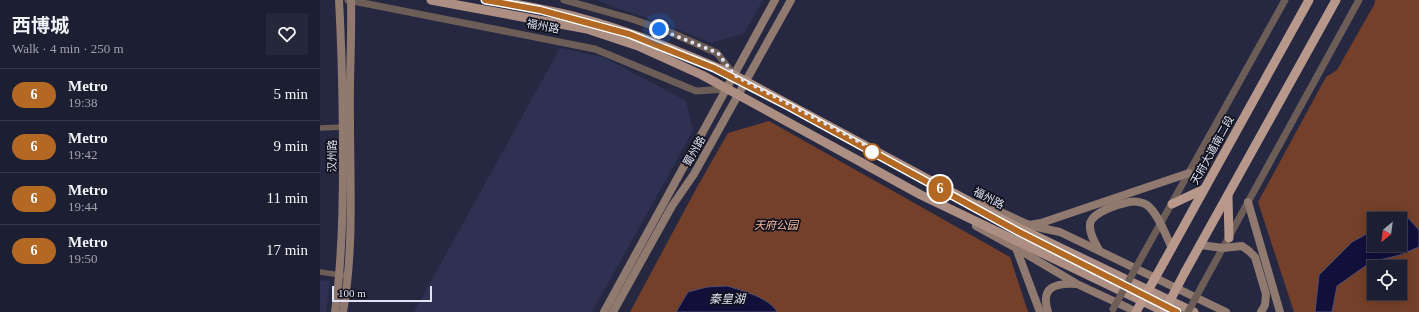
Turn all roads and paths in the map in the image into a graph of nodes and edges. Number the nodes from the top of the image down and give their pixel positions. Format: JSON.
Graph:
{"nodes":[{"id":1,"x":339,"y":0,"type":"edge"},
{"id":2,"x":350,"y":0,"type":"edge"},
{"id":3,"x":431,"y":0,"type":"edge"},
{"id":4,"x":493,"y":0,"type":"edge"},
{"id":5,"x":564,"y":0,"type":"edge"},
{"id":6,"x":774,"y":0,"type":"edge"},
{"id":7,"x":791,"y":0,"type":"edge"},
{"id":8,"x":1285,"y":0,"type":"edge"},
{"id":9,"x":1309,"y":0,"type":"edge"},
{"id":10,"x":1336,"y":0,"type":"edge"},
{"id":11,"x":1359,"y":0,"type":"edge"},
{"id":12,"x":734,"y":75,"type":"junction"},
{"id":13,"x":745,"y":81,"type":"junction"},
{"id":14,"x":727,"y":89,"type":"junction"},
{"id":15,"x":738,"y":95,"type":"junction"},
{"id":16,"x":343,"y":127,"type":"junction"},
{"id":17,"x":320,"y":128,"type":"edge"},
{"id":18,"x":1189,"y":173,"type":"junction"},
{"id":19,"x":938,"y":184,"type":"junction"},
{"id":20,"x":1204,"y":189,"type":"junction"},
{"id":21,"x":921,"y":195,"type":"junction"},
{"id":22,"x":1228,"y":195,"type":"junction"},
{"id":23,"x":1248,"y":202,"type":"junction"},
{"id":24,"x":1172,"y":204,"type":"junction"},
{"id":25,"x":1160,"y":224,"type":"junction"},
{"id":26,"x":1029,"y":225,"type":"junction"},
{"id":27,"x":1229,"y":238,"type":"junction"},
{"id":28,"x":1200,"y":244,"type":"junction"},
{"id":29,"x":1016,"y":248,"type":"junction"},
{"id":30,"x":1172,"y":248,"type":"junction"},
{"id":31,"x":1223,"y":248,"type":"junction"},
{"id":32,"x":1099,"y":250,"type":"junction"},
{"id":33,"x":320,"y":272,"type":"edge"},
{"id":34,"x":344,"y":276,"type":"junction"},
{"id":35,"x":1077,"y":284,"type":"junction"},
{"id":36,"x":1112,"y":310,"type":"edge"},
{"id":37,"x":334,"y":312,"type":"edge"},
{"id":38,"x":343,"y":312,"type":"edge"},
{"id":39,"x":604,"y":312,"type":"edge"},
{"id":40,"x":614,"y":312,"type":"edge"},
{"id":41,"x":1040,"y":312,"type":"edge"},
{"id":42,"x":1048,"y":312,"type":"edge"},
{"id":43,"x":1136,"y":312,"type":"edge"},
{"id":44,"x":1165,"y":312,"type":"edge"},
{"id":45,"x":1188,"y":312,"type":"edge"},
{"id":46,"x":1194,"y":312,"type":"edge"},
{"id":47,"x":1226,"y":312,"type":"edge"},
{"id":48,"x":1261,"y":312,"type":"edge"},
{"id":49,"x":1280,"y":312,"type":"edge"}],
"edges":[{"from":1,"to":16,"type":"main road","name":"汉州路"},
{"from":2,"to":14,"type":"street","name":"福州路"},
{"from":2,"to":34,"type":"main road","name":"汉州路"},
{"from":3,"to":14,"type":"main road","name":"福州路"},
{"from":4,"to":12,"type":"main road","name":"福州路"},
{"from":5,"to":12,"type":"street","name":"福州路"},
{"from":6,"to":12,"type":"main road","name":"蜀州路"},
{"from":7,"to":13,"type":"main road","name":"蜀州路"},
{"from":8,"to":18,"type":"street"},
{"from":9,"to":20,"type":"highway","name":"天府大道南二段"},
{"from":10,"to":22,"type":"highway"},
{"from":11,"to":23,"type":"street"},
{"from":12,"to":13,"type":"main road","name":"福州路"},
{"from":12,"to":14,"type":"main road","name":"蜀州路"},
{"from":13,"to":15,"type":"main road","name":"蜀州路"},
{"from":13,"to":19,"type":"main road","name":"福州路"},
{"from":14,"to":15,"type":"main road","name":"福州路"},
{"from":14,"to":39,"type":"main road","name":"蜀州路"},
{"from":15,"to":21,"type":"main road","name":"福州路"},
{"from":15,"to":40,"type":"main road","name":"蜀州路"},
{"from":16,"to":17,"type":"street"},
{"from":16,"to":34,"type":"main road","name":"汉州路"},
{"from":18,"to":24,"type":"street"},
{"from":18,"to":26,"type":"main road"},
{"from":19,"to":26,"type":"main road"},
{"from":19,"to":46,"type":"main road","name":"福州路"},
{"from":20,"to":24,"type":"highway"},
{"from":20,"to":30,"type":"highway","name":"天府大道南二段"},
{"from":21,"to":29,"type":"main road"},
{"from":21,"to":44,"type":"main road","name":"福州路"},
{"from":22,"to":27,"type":"highway"},
{"from":22,"to":28,"type":"highway"},
{"from":23,"to":27,"type":"street"},
{"from":23,"to":49,"type":"main road"},
{"from":24,"to":25,"type":"street"},
{"from":25,"to":30,"type":"main road"},
{"from":25,"to":32,"type":"main road"},
{"from":25,"to":36,"type":"street","bridge":true},
{"from":26,"to":32,"type":"main road"},
{"from":27,"to":31,"type":"street"},
{"from":28,"to":31,"type":"main road"},
{"from":28,"to":44,"type":"highway","bridge":true},
{"from":29,"to":35,"type":"main road"},
{"from":29,"to":41,"type":"main road"},
{"from":30,"to":43,"type":"highway","name":"天府大道南二段","bridge":true},
{"from":31,"to":45,"type":"street","bridge":true},
{"from":31,"to":48,"type":"main road"},
{"from":32,"to":47,"type":"main road"},
{"from":33,"to":34,"type":"street"},
{"from":34,"to":37,"type":"main road","name":"汉州路"},
{"from":34,"to":38,"type":"main road","name":"汉州路"},
{"from":35,"to":42,"type":"main road"},
{"from":35,"to":43,"type":"main road"}]}
